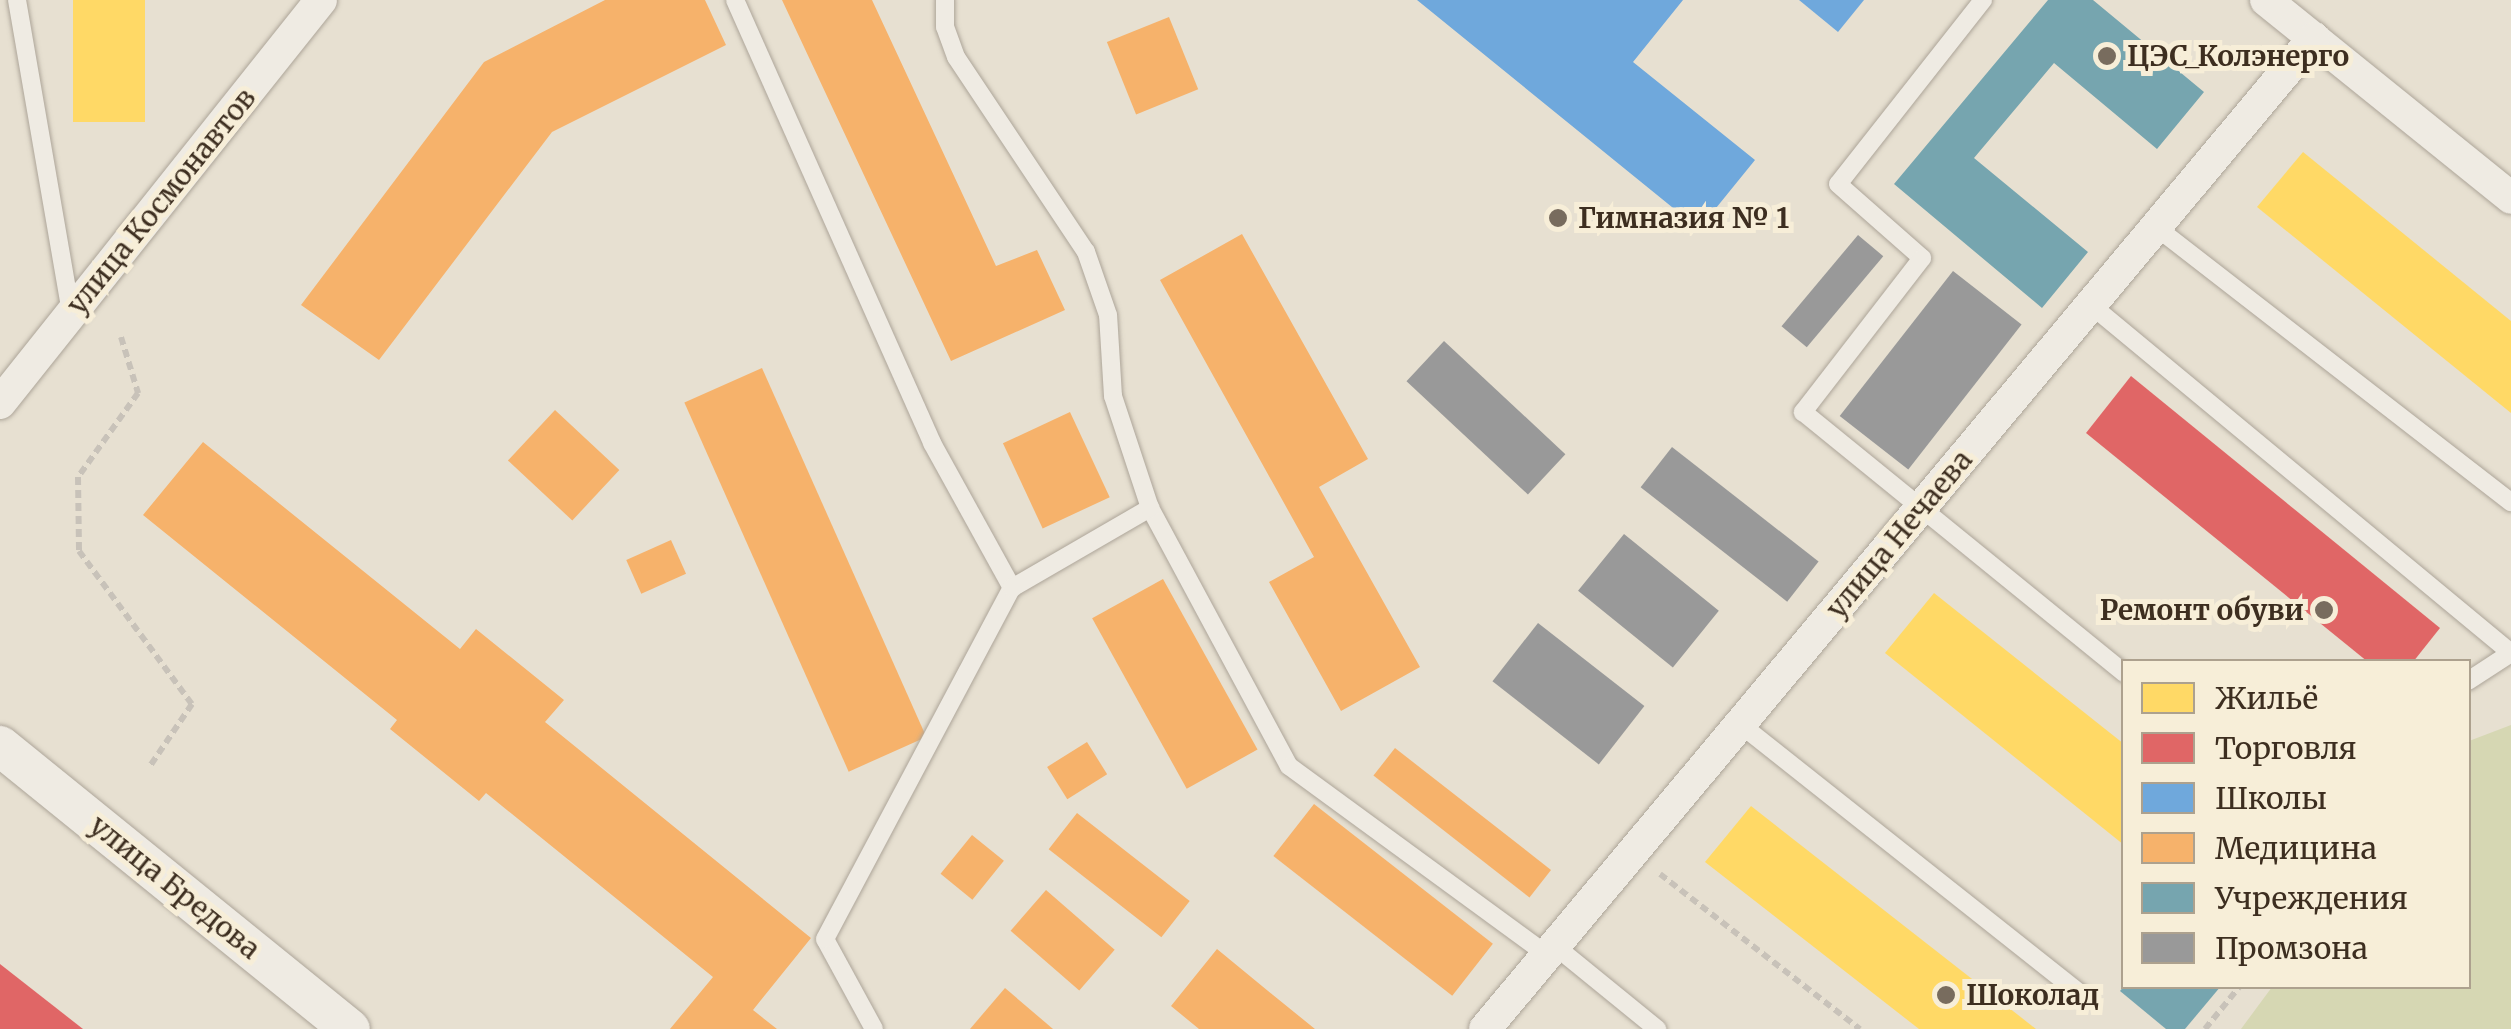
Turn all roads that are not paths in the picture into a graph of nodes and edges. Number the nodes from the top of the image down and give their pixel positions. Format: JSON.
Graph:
{"nodes":[{"id":1,"x":17,"y":0,"type":"edge"},
{"id":2,"x":321,"y":0,"type":"edge"},
{"id":3,"x":735,"y":0,"type":"edge"},
{"id":4,"x":945,"y":0,"type":"edge"},
{"id":5,"x":1983,"y":0,"type":"edge"},
{"id":6,"x":2266,"y":0,"type":"edge"},
{"id":7,"x":2314,"y":38,"type":"junction"},
{"id":8,"x":2511,"y":198,"type":"edge"},
{"id":9,"x":2156,"y":227,"type":"junction"},
{"id":10,"x":2091,"y":304,"type":"junction"},
{"id":11,"x":72,"y":314,"type":"junction"},
{"id":12,"x":0,"y":403,"type":"edge"},
{"id":13,"x":2511,"y":502,"type":"edge"},
{"id":14,"x":1150,"y":508,"type":"junction"},
{"id":15,"x":1920,"y":508,"type":"junction"},
{"id":16,"x":1012,"y":588,"type":"junction"},
{"id":17,"x":2511,"y":653,"type":"edge"},
{"id":18,"x":2121,"y":671,"type":"edge"},
{"id":19,"x":2471,"y":679,"type":"edge"},
{"id":20,"x":1740,"y":724,"type":"junction"},
{"id":21,"x":0,"y":746,"type":"edge"},
{"id":22,"x":1551,"y":950,"type":"junction"},
{"id":23,"x":2082,"y":995,"type":"dead end"},
{"id":24,"x":350,"y":1029,"type":"edge"},
{"id":25,"x":874,"y":1029,"type":"edge"},
{"id":26,"x":1485,"y":1029,"type":"edge"},
{"id":27,"x":1657,"y":1029,"type":"edge"}],
"edges":[{"from":1,"to":11,"type":"lane"},
{"from":2,"to":11,"type":"street","name":"улица Космонавтов"},
{"from":3,"to":16,"type":"lane"},
{"from":4,"to":14,"type":"lane"},
{"from":5,"to":15,"type":"lane"},
{"from":6,"to":7,"type":"street"},
{"from":7,"to":8,"type":"street"},
{"from":7,"to":9,"type":"street","name":"улица Нечаева"},
{"from":9,"to":10,"type":"street","name":"улица Нечаева"},
{"from":9,"to":13,"type":"lane"},
{"from":10,"to":15,"type":"street","name":"улица Нечаева"},
{"from":10,"to":17,"type":"lane"},
{"from":11,"to":12,"type":"street","name":"улица Космонавтов"},
{"from":14,"to":16,"type":"lane"},
{"from":14,"to":22,"type":"lane"},
{"from":15,"to":18,"type":"lane"},
{"from":15,"to":20,"type":"street","name":"улица Нечаева"},
{"from":16,"to":25,"type":"lane"},
{"from":17,"to":19,"type":"lane"},
{"from":20,"to":22,"type":"street","name":"улица Нечаева"},
{"from":20,"to":23,"type":"lane"},
{"from":21,"to":24,"type":"street","name":"улица Бредова"},
{"from":22,"to":26,"type":"street","name":"улица Нечаева"},
{"from":22,"to":27,"type":"lane"}]}
